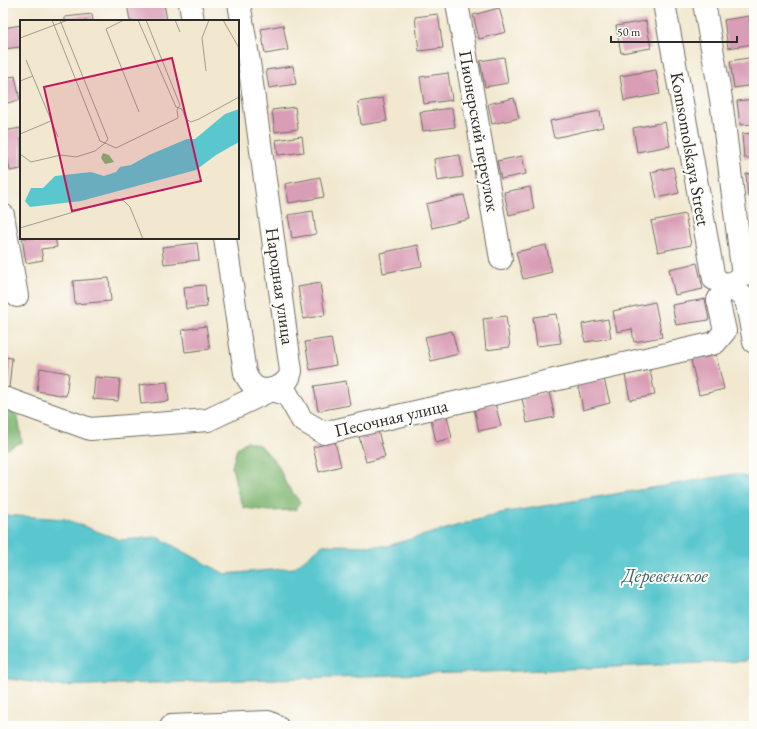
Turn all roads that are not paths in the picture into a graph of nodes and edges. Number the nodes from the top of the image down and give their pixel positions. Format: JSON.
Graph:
{"nodes":[{"id":1,"x":190,"y":3,"type":"edge"},
{"id":2,"x":239,"y":3,"type":"edge"},
{"id":3,"x":457,"y":3,"type":"edge"},
{"id":4,"x":664,"y":3,"type":"edge"},
{"id":5,"x":704,"y":3,"type":"edge"},
{"id":6,"x":193,"y":20,"type":"edge"},
{"id":7,"x":243,"y":63,"type":"edge"},
{"id":8,"x":3,"y":214,"type":"edge"},
{"id":9,"x":225,"y":239,"type":"edge"},
{"id":10,"x":501,"y":259,"type":"dead end"},
{"id":11,"x":728,"y":285,"type":"junction"},
{"id":12,"x":17,"y":296,"type":"dead end"},
{"id":13,"x":754,"y":342,"type":"edge"},
{"id":14,"x":271,"y":390,"type":"junction"},
{"id":15,"x":3,"y":399,"type":"edge"},
{"id":16,"x":171,"y":726,"type":"edge"},
{"id":17,"x":277,"y":726,"type":"edge"}],
"edges":[{"from":1,"to":6,"type":"street"},
{"from":2,"to":7,"type":"street","name":"Народная улица"},
{"from":3,"to":10,"type":"street","name":"Пионерский переулок"},
{"from":4,"to":11,"type":"street","name":"Komsomolskaya Street"},
{"from":5,"to":11,"type":"street"},
{"from":7,"to":14,"type":"street","name":"Народная улица"},
{"from":8,"to":12,"type":"street"},
{"from":9,"to":14,"type":"street"},
{"from":11,"to":13,"type":"street"},
{"from":11,"to":14,"type":"street","name":"Песочная улица"},
{"from":14,"to":15,"type":"street"},
{"from":16,"to":17,"type":"street"}]}
